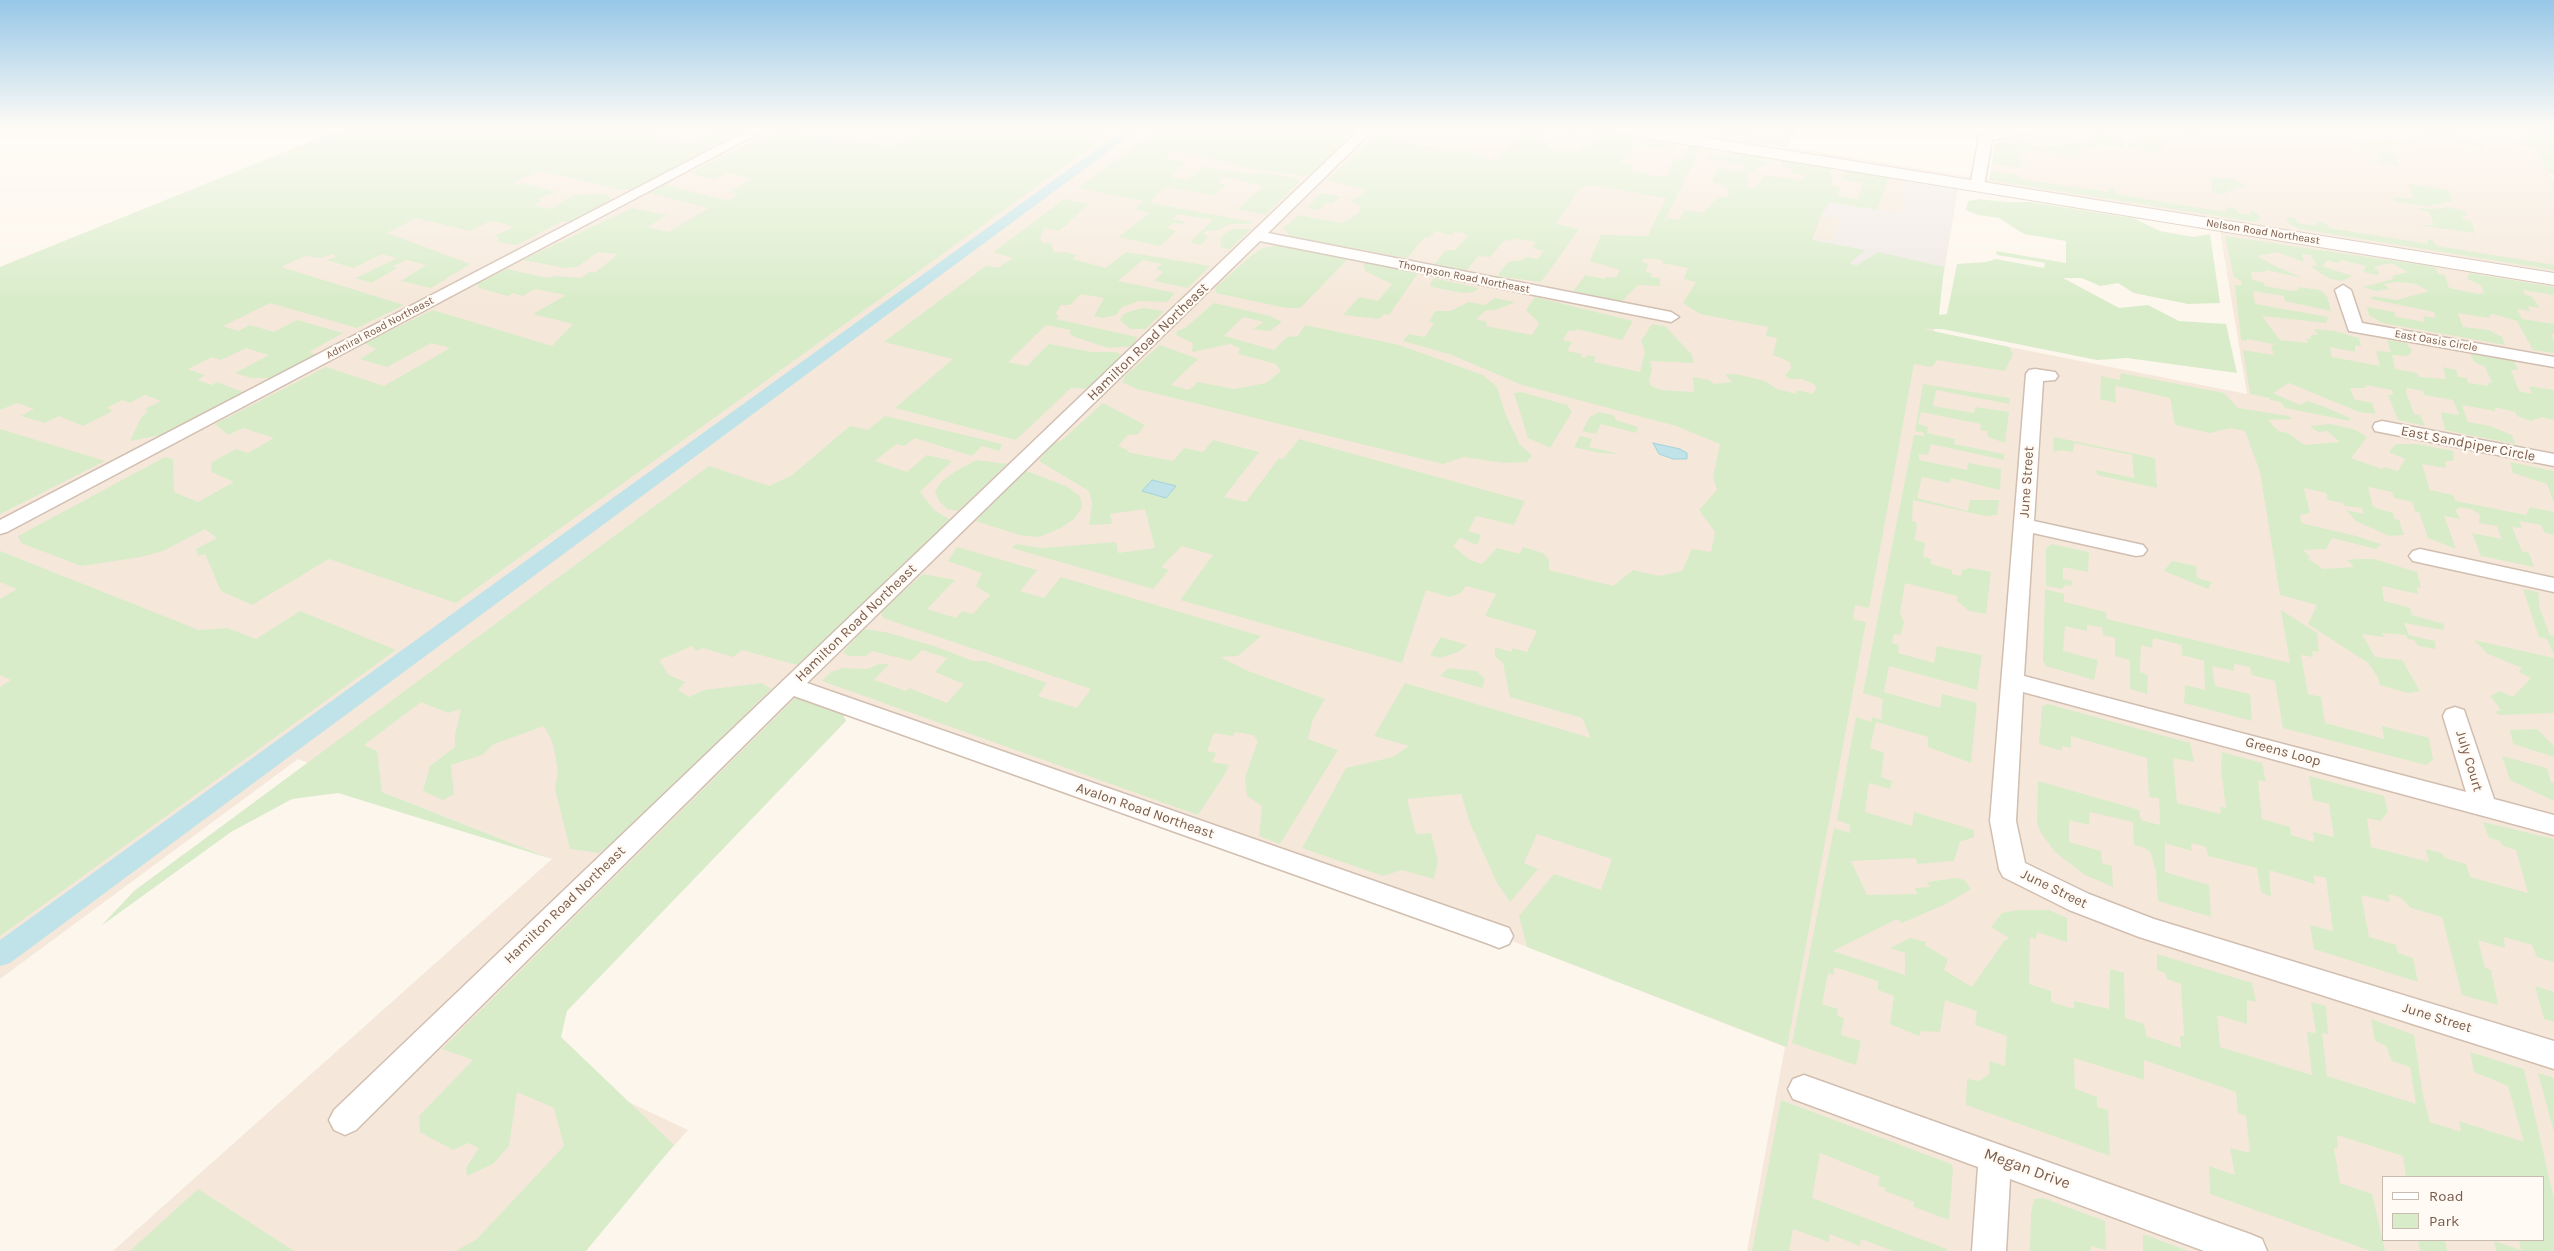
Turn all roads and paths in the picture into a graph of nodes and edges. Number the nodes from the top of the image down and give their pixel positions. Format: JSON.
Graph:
{"nodes":[{"id":1,"x":649,"y":186,"type":"edge"},
{"id":2,"x":1308,"y":186,"type":"edge"},
{"id":3,"x":1979,"y":186,"type":"edge"},
{"id":4,"x":1257,"y":236,"type":"junction"},
{"id":5,"x":2554,"y":279,"type":"edge"},
{"id":6,"x":2343,"y":290,"type":"dead end"},
{"id":7,"x":1671,"y":317,"type":"dead end"},
{"id":8,"x":2554,"y":362,"type":"edge"},
{"id":9,"x":2049,"y":376,"type":"dead end"},
{"id":10,"x":2382,"y":427,"type":"dead end"},
{"id":11,"x":2554,"y":460,"type":"edge"},
{"id":12,"x":2024,"y":525,"type":"junction"},
{"id":13,"x":0,"y":528,"type":"edge"},
{"id":14,"x":2136,"y":550,"type":"dead end"},
{"id":15,"x":2420,"y":556,"type":"dead end"},
{"id":16,"x":2554,"y":585,"type":"edge"},
{"id":17,"x":2012,"y":681,"type":"junction"},
{"id":18,"x":790,"y":686,"type":"junction"},
{"id":19,"x":2455,"y":716,"type":"dead end"},
{"id":20,"x":2482,"y":805,"type":"junction"},
{"id":21,"x":2554,"y":825,"type":"edge"},
{"id":22,"x":1499,"y":936,"type":"dead end"},
{"id":23,"x":2554,"y":1054,"type":"edge"},
{"id":24,"x":1804,"y":1089,"type":"dead end"},
{"id":25,"x":346,"y":1120,"type":"dead end"},
{"id":26,"x":1995,"y":1157,"type":"junction"},
{"id":27,"x":1989,"y":1251,"type":"edge"},
{"id":28,"x":2250,"y":1251,"type":"edge"}],
"edges":[{"from":1,"to":13,"type":"street","name":"Admiral Road Northeast"},
{"from":2,"to":4,"type":"street","name":"Hamilton Road Northeast"},
{"from":3,"to":5,"type":"street","name":"Nelson Road Northeast"},
{"from":4,"to":7,"type":"street","name":"Thompson Road Northeast"},
{"from":4,"to":18,"type":"street","name":"Hamilton Road Northeast"},
{"from":6,"to":8,"type":"street","name":"East Oasis Circle"},
{"from":9,"to":12,"type":"street","name":"June Street"},
{"from":10,"to":11,"type":"street","name":"East Sandpiper Circle"},
{"from":12,"to":14,"type":"street"},
{"from":12,"to":17,"type":"street","name":"June Street"},
{"from":15,"to":16,"type":"street"},
{"from":17,"to":20,"type":"street","name":"Greens Loop"},
{"from":17,"to":23,"type":"street","name":"June Street"},
{"from":18,"to":22,"type":"street","name":"Avalon Road Northeast"},
{"from":18,"to":25,"type":"street","name":"Hamilton Road Northeast"},
{"from":19,"to":20,"type":"street","name":"July Court"},
{"from":20,"to":21,"type":"street","name":"Greens Loop"},
{"from":24,"to":26,"type":"street","name":"Megan Drive"},
{"from":26,"to":27,"type":"street"},
{"from":26,"to":28,"type":"street","name":"Megan Drive"}]}
